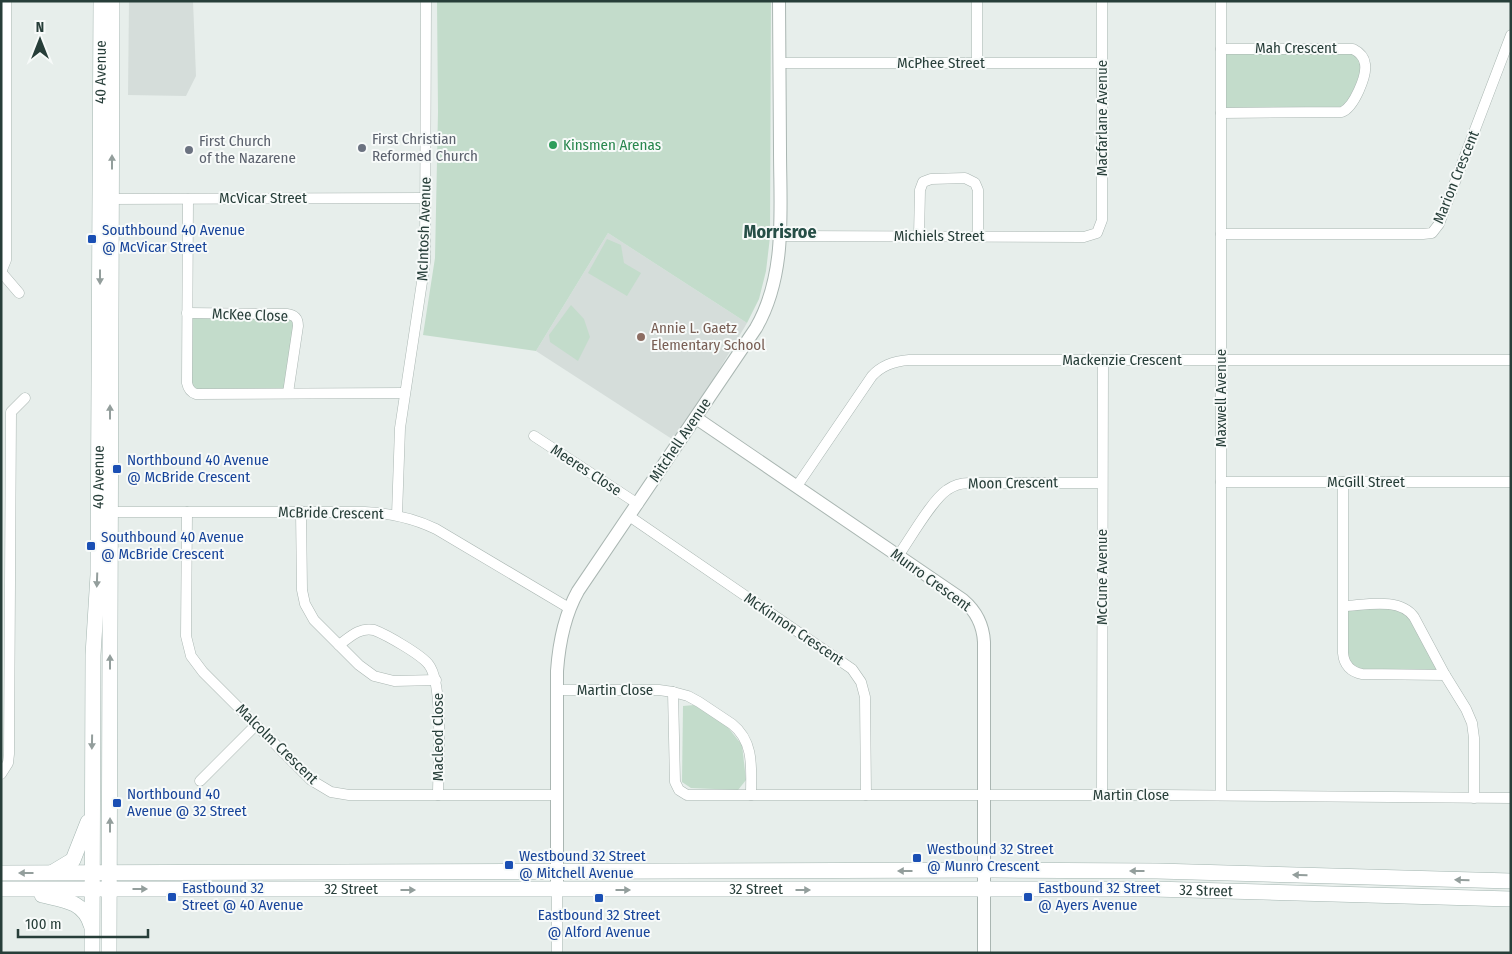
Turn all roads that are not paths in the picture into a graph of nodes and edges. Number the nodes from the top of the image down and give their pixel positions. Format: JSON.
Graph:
{"nodes":[{"id":1,"x":6,"y":1,"type":"edge"},
{"id":2,"x":101,"y":1,"type":"edge"},
{"id":3,"x":112,"y":1,"type":"edge"},
{"id":4,"x":426,"y":1,"type":"edge"},
{"id":5,"x":780,"y":1,"type":"edge"},
{"id":6,"x":977,"y":1,"type":"edge"},
{"id":7,"x":1102,"y":1,"type":"edge"},
{"id":8,"x":1221,"y":1,"type":"edge"},
{"id":9,"x":1511,"y":35,"type":"edge"},
{"id":10,"x":1221,"y":48,"type":"junction"},
{"id":11,"x":779,"y":63,"type":"junction"},
{"id":12,"x":978,"y":63,"type":"junction"},
{"id":13,"x":1102,"y":63,"type":"junction"},
{"id":14,"x":1221,"y":113,"type":"junction"},
{"id":15,"x":426,"y":198,"type":"junction"},
{"id":16,"x":106,"y":199,"type":"junction"},
{"id":17,"x":188,"y":199,"type":"junction"},
{"id":18,"x":1097,"y":233,"type":"joint"},
{"id":19,"x":1221,"y":234,"type":"junction"},
{"id":20,"x":780,"y":236,"type":"junction"},
{"id":21,"x":919,"y":236,"type":"junction"},
{"id":22,"x":978,"y":236,"type":"junction"},
{"id":23,"x":1,"y":272,"type":"edge"},
{"id":24,"x":20,"y":293,"type":"dead end"},
{"id":25,"x":188,"y":313,"type":"junction"},
{"id":26,"x":1103,"y":360,"type":"junction"},
{"id":27,"x":1221,"y":360,"type":"junction"},
{"id":28,"x":1511,"y":360,"type":"edge"},
{"id":29,"x":288,"y":393,"type":"junction"},
{"id":30,"x":404,"y":393,"type":"junction"},
{"id":31,"x":25,"y":398,"type":"dead end"},
{"id":32,"x":6,"y":412,"type":"edge"},
{"id":33,"x":696,"y":418,"type":"junction"},
{"id":34,"x":534,"y":436,"type":"dead end"},
{"id":35,"x":1221,"y":482,"type":"junction"},
{"id":36,"x":1343,"y":482,"type":"junction"},
{"id":37,"x":1511,"y":482,"type":"edge"},
{"id":38,"x":1102,"y":483,"type":"junction"},
{"id":39,"x":797,"y":486,"type":"junction"},
{"id":40,"x":638,"y":504,"type":"junction"},
{"id":41,"x":301,"y":511,"type":"junction"},
{"id":42,"x":104,"y":512,"type":"junction"},
{"id":43,"x":187,"y":512,"type":"junction"},
{"id":44,"x":397,"y":515,"type":"junction"},
{"id":45,"x":629,"y":516,"type":"junction"},
{"id":46,"x":898,"y":556,"type":"junction"},
{"id":47,"x":1344,"y":606,"type":"junction"},
{"id":48,"x":569,"y":608,"type":"junction"},
{"id":49,"x":339,"y":646,"type":"junction"},
{"id":50,"x":1445,"y":675,"type":"junction"},
{"id":51,"x":436,"y":680,"type":"junction"},
{"id":52,"x":556,"y":690,"type":"junction"},
{"id":53,"x":673,"y":692,"type":"junction"},
{"id":54,"x":256,"y":725,"type":"junction"},
{"id":55,"x":1,"y":774,"type":"edge"},
{"id":56,"x":200,"y":781,"type":"dead end"},
{"id":57,"x":438,"y":795,"type":"junction"},
{"id":58,"x":556,"y":795,"type":"junction"},
{"id":59,"x":751,"y":795,"type":"junction"},
{"id":60,"x":866,"y":795,"type":"junction"},
{"id":61,"x":984,"y":795,"type":"junction"},
{"id":62,"x":1102,"y":795,"type":"junction"},
{"id":63,"x":1221,"y":796,"type":"junction"},
{"id":64,"x":1474,"y":798,"type":"junction"},
{"id":65,"x":1511,"y":798,"type":"edge"},
{"id":66,"x":92,"y":801,"type":"junction"},
{"id":67,"x":984,"y":870,"type":"junction"},
{"id":68,"x":556,"y":872,"type":"junction"},
{"id":69,"x":1,"y":873,"type":"edge"},
{"id":70,"x":109,"y":873,"type":"junction"},
{"id":71,"x":50,"y":874,"type":"junction"},
{"id":72,"x":92,"y":874,"type":"junction"},
{"id":73,"x":1511,"y":881,"type":"edge"},
{"id":74,"x":9,"y":889,"type":"edge"},
{"id":75,"x":92,"y":889,"type":"junction"},
{"id":76,"x":109,"y":889,"type":"junction"},
{"id":77,"x":984,"y":889,"type":"junction"},
{"id":78,"x":557,"y":890,"type":"junction"},
{"id":79,"x":1511,"y":899,"type":"edge"},
{"id":80,"x":92,"y":928,"type":"junction"},
{"id":81,"x":92,"y":953,"type":"edge"},
{"id":82,"x":109,"y":953,"type":"edge"},
{"id":83,"x":557,"y":953,"type":"edge"},
{"id":84,"x":984,"y":953,"type":"edge"}],
"edges":[{"from":1,"to":23,"type":"street"},
{"from":2,"to":16,"type":"main road","name":"40 Avenue"},
{"from":16,"to":3,"type":"main road","name":"40 Avenue","one_way":true},
{"from":4,"to":15,"type":"street","name":"McIntosh Avenue"},
{"from":5,"to":11,"type":"street","name":"Mitchell Avenue"},
{"from":6,"to":12,"type":"street"},
{"from":7,"to":13,"type":"street","name":"Macfarlane Avenue"},
{"from":8,"to":10,"type":"street","name":"Maxwell Avenue"},
{"from":9,"to":19,"type":"street","name":"Marion Crescent"},
{"from":10,"to":14,"type":"street","name":"Maxwell Avenue"},
{"from":10,"to":14,"type":"street","name":"Mah Crescent"},
{"from":11,"to":12,"type":"street","name":"McPhee Street"},
{"from":11,"to":20,"type":"street","name":"Mitchell Avenue"},
{"from":12,"to":13,"type":"street","name":"McPhee Street"},
{"from":13,"to":18,"type":"street","name":"Macfarlane Avenue"},
{"from":14,"to":19,"type":"street","name":"Maxwell Avenue"},
{"from":15,"to":17,"type":"street","name":"McVicar Street"},
{"from":15,"to":30,"type":"street","name":"McIntosh Avenue"},
{"from":16,"to":17,"type":"street","name":"McVicar Street"},
{"from":16,"to":42,"type":"main road","name":"40 Avenue"},
{"from":17,"to":25,"type":"street"},
{"from":18,"to":22,"type":"street","name":"Michiels Street"},
{"from":19,"to":27,"type":"street","name":"Maxwell Avenue"},
{"from":20,"to":21,"type":"street","name":"Michiels Street"},
{"from":20,"to":33,"type":"street","name":"Mitchell Avenue"},
{"from":21,"to":22,"type":"street","name":"Michiels Street"},
{"from":21,"to":22,"type":"street"},
{"from":23,"to":24,"type":"street"},
{"from":25,"to":29,"type":"street"},
{"from":25,"to":29,"type":"street","name":"McKee Close"},
{"from":26,"to":27,"type":"street","name":"Mackenzie Crescent"},
{"from":26,"to":38,"type":"street","name":"McCune Avenue"},
{"from":26,"to":39,"type":"street","name":"Mackenzie Crescent"},
{"from":27,"to":28,"type":"street","name":"Mackenzie Crescent"},
{"from":27,"to":35,"type":"street","name":"Maxwell Avenue"},
{"from":29,"to":30,"type":"street"},
{"from":30,"to":44,"type":"street","name":"McIntosh Avenue"},
{"from":31,"to":32,"type":"street"},
{"from":32,"to":55,"type":"street"},
{"from":33,"to":39,"type":"street","name":"Munro Crescent"},
{"from":33,"to":40,"type":"street","name":"Mitchell Avenue"},
{"from":34,"to":40,"type":"street","name":"Meeres Close"},
{"from":35,"to":36,"type":"street","name":"McGill Street"},
{"from":35,"to":63,"type":"street","name":"Maxwell Avenue"},
{"from":36,"to":37,"type":"street","name":"McGill Street"},
{"from":36,"to":47,"type":"street"},
{"from":38,"to":46,"type":"street","name":"Moon Crescent"},
{"from":38,"to":62,"type":"street","name":"McCune Avenue"},
{"from":39,"to":46,"type":"street","name":"Munro Crescent"},
{"from":40,"to":45,"type":"street","name":"Mitchell Avenue"},
{"from":41,"to":43,"type":"street","name":"McBride Crescent"},
{"from":41,"to":44,"type":"street","name":"McBride Crescent"},
{"from":41,"to":49,"type":"street","name":"Macleod Close"},
{"from":42,"to":43,"type":"street","name":"McBride Crescent"},
{"from":42,"to":66,"type":"main road","name":"40 Avenue","one_way":true},
{"from":70,"to":42,"type":"main road","name":"40 Avenue","one_way":true},
{"from":43,"to":54,"type":"street","name":"Malcolm Crescent"},
{"from":44,"to":48,"type":"street","name":"McBride Crescent"},
{"from":45,"to":48,"type":"street","name":"Mitchell Avenue"},
{"from":45,"to":60,"type":"street","name":"McKinnon Crescent"},
{"from":46,"to":61,"type":"street","name":"Munro Crescent"},
{"from":47,"to":50,"type":"street"},
{"from":47,"to":50,"type":"street"},
{"from":48,"to":52,"type":"street","name":"Mitchell Avenue"},
{"from":49,"to":51,"type":"street","name":"Macleod Close"},
{"from":49,"to":51,"type":"street","name":"Macleod Close"},
{"from":50,"to":64,"type":"street"},
{"from":51,"to":57,"type":"street","name":"Macleod Close"},
{"from":52,"to":53,"type":"street","name":"Martin Close"},
{"from":52,"to":58,"type":"street","name":"Mitchell Avenue"},
{"from":53,"to":59,"type":"street","name":"Martin Close"},
{"from":53,"to":59,"type":"street","name":"Martin Close"},
{"from":54,"to":56,"type":"street"},
{"from":54,"to":57,"type":"street","name":"Malcolm Crescent"},
{"from":57,"to":58,"type":"street","name":"Malcolm Crescent"},
{"from":58,"to":68,"type":"street","name":"Mitchell Avenue"},
{"from":59,"to":60,"type":"street","name":"Martin Close"},
{"from":60,"to":61,"type":"street","name":"Martin Close"},
{"from":61,"to":62,"type":"street","name":"Martin Close"},
{"from":61,"to":67,"type":"street","name":"Munro Crescent"},
{"from":62,"to":63,"type":"street","name":"Martin Close"},
{"from":63,"to":64,"type":"street","name":"Martin Close"},
{"from":64,"to":65,"type":"street","name":"Martin Close"},
{"from":66,"to":71,"type":"main road"},
{"from":66,"to":72,"type":"main road","name":"40 Avenue"},
{"from":67,"to":68,"type":"main road","name":"32 Street","one_way":true},
{"from":73,"to":67,"type":"main road","name":"32 Street","one_way":true},
{"from":67,"to":77,"type":"street","name":"Munro Crescent"},
{"from":68,"to":70,"type":"main road","name":"32 Street"},
{"from":68,"to":78,"type":"street","name":"Mitchell Avenue"},
{"from":71,"to":69,"type":"main road","name":"32 Street","one_way":true},
{"from":70,"to":72,"type":"main road","name":"32 Street"},
{"from":70,"to":76,"type":"main road","name":"40 Avenue"},
{"from":71,"to":72,"type":"main road","name":"32 Street"},
{"from":72,"to":75,"type":"main road","name":"40 Avenue"},
{"from":74,"to":75,"type":"main road","name":"32 Street"},
{"from":74,"to":80,"type":"main road"},
{"from":75,"to":76,"type":"main road","name":"32 Street"},
{"from":75,"to":80,"type":"main road","name":"40 Avenue"},
{"from":76,"to":78,"type":"main road","name":"32 Street","one_way":true},
{"from":76,"to":82,"type":"main road","name":"40 Avenue"},
{"from":78,"to":77,"type":"main road","name":"32 Street","one_way":true},
{"from":77,"to":79,"type":"main road","name":"32 Street"},
{"from":77,"to":84,"type":"street","name":"Munro Crescent"},
{"from":78,"to":83,"type":"street"},
{"from":80,"to":81,"type":"main road","name":"40 Avenue"}]}
